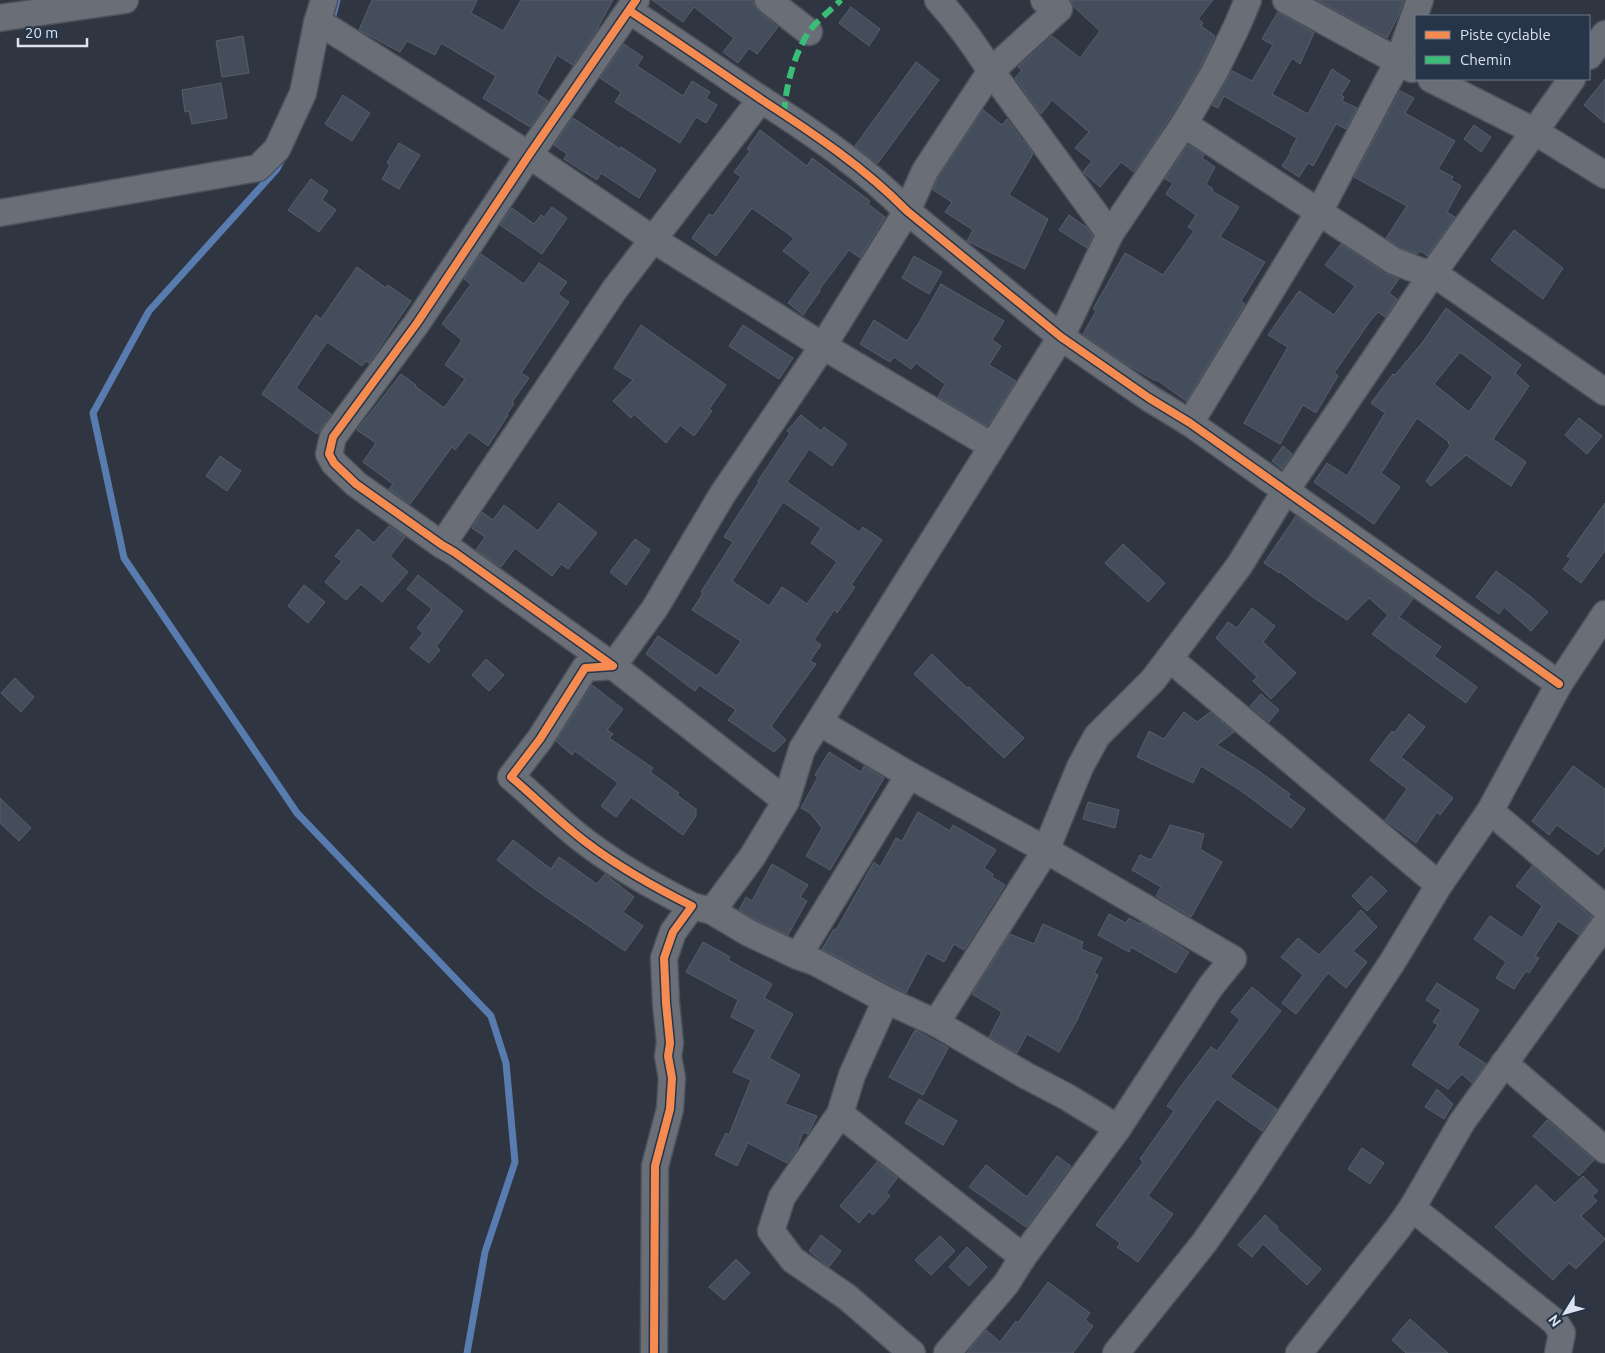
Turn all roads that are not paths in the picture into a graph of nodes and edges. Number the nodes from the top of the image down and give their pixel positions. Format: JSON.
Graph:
{"nodes":[{"id":1,"x":125,"y":0,"type":"edge"},
{"id":2,"x":768,"y":0,"type":"edge"},
{"id":3,"x":938,"y":0,"type":"edge"},
{"id":4,"x":1248,"y":0,"type":"edge"},
{"id":5,"x":1286,"y":0,"type":"edge"},
{"id":6,"x":1420,"y":0,"type":"edge"},
{"id":7,"x":1056,"y":3,"type":"edge"},
{"id":8,"x":633,"y":5,"type":"edge"},
{"id":9,"x":320,"y":12,"type":"edge"},
{"id":10,"x":1417,"y":15,"type":"edge"},
{"id":11,"x":0,"y":18,"type":"edge"},
{"id":12,"x":1415,"y":25,"type":"edge"},
{"id":13,"x":809,"y":32,"type":"dead end"},
{"id":14,"x":1605,"y":34,"type":"edge"},
{"id":15,"x":1590,"y":55,"type":"edge"},
{"id":16,"x":1407,"y":66,"type":"edge"},
{"id":17,"x":992,"y":71,"type":"junction"},
{"id":18,"x":1432,"y":80,"type":"edge"},
{"id":19,"x":1571,"y":80,"type":"edge"},
{"id":20,"x":761,"y":99,"type":"junction"},
{"id":21,"x":1184,"y":124,"type":"junction"},
{"id":22,"x":1534,"y":131,"type":"junction"},
{"id":23,"x":529,"y":155,"type":"junction"},
{"id":24,"x":1605,"y":175,"type":"edge"},
{"id":25,"x":908,"y":210,"type":"junction"},
{"id":26,"x":1319,"y":212,"type":"junction"},
{"id":27,"x":0,"y":213,"type":"edge"},
{"id":28,"x":1110,"y":234,"type":"junction"},
{"id":29,"x":654,"y":240,"type":"junction"},
{"id":30,"x":1433,"y":273,"type":"junction"},
{"id":31,"x":1061,"y":337,"type":"junction"},
{"id":32,"x":823,"y":346,"type":"junction"},
{"id":33,"x":1605,"y":392,"type":"edge"},
{"id":34,"x":1190,"y":423,"type":"junction"},
{"id":35,"x":992,"y":446,"type":"junction"},
{"id":36,"x":1286,"y":490,"type":"junction"},
{"id":37,"x":442,"y":546,"type":"junction"},
{"id":38,"x":1605,"y":614,"type":"edge"},
{"id":39,"x":1170,"y":659,"type":"junction"},
{"id":40,"x":613,"y":666,"type":"junction"},
{"id":41,"x":1559,"y":684,"type":"junction"},
{"id":42,"x":820,"y":722,"type":"junction"},
{"id":43,"x":909,"y":775,"type":"junction"},
{"id":44,"x":786,"y":801,"type":"junction"},
{"id":45,"x":1490,"y":811,"type":"junction"},
{"id":46,"x":1046,"y":850,"type":"junction"},
{"id":47,"x":1438,"y":884,"type":"junction"},
{"id":48,"x":1605,"y":908,"type":"edge"},
{"id":49,"x":702,"y":909,"type":"junction"},
{"id":50,"x":1605,"y":924,"type":"edge"},
{"id":51,"x":798,"y":956,"type":"junction"},
{"id":52,"x":886,"y":1000,"type":"junction"},
{"id":53,"x":936,"y":1023,"type":"junction"},
{"id":54,"x":1504,"y":1063,"type":"junction"},
{"id":55,"x":840,"y":1114,"type":"junction"},
{"id":56,"x":1118,"y":1128,"type":"junction"},
{"id":57,"x":1605,"y":1150,"type":"edge"},
{"id":58,"x":1412,"y":1208,"type":"junction"},
{"id":59,"x":1023,"y":1256,"type":"junction"},
{"id":60,"x":654,"y":1353,"type":"edge"},
{"id":61,"x":912,"y":1353,"type":"edge"},
{"id":62,"x":947,"y":1353,"type":"edge"},
{"id":63,"x":1116,"y":1353,"type":"edge"},
{"id":64,"x":1299,"y":1353,"type":"edge"},
{"id":65,"x":1558,"y":1353,"type":"edge"}],
"edges":[{"from":1,"to":11,"type":"street"},
{"from":2,"to":13,"type":"street"},
{"from":3,"to":17,"type":"street"},
{"from":4,"to":21,"type":"street"},
{"from":5,"to":16,"type":"street"},
{"from":6,"to":10,"type":"street"},
{"from":7,"to":17,"type":"street"},
{"from":8,"to":20,"type":"street"},
{"from":8,"to":23,"type":"street"},
{"from":9,"to":23,"type":"street"},
{"from":9,"to":27,"type":"street"},
{"from":12,"to":16,"type":"street"},
{"from":14,"to":15,"type":"street"},
{"from":16,"to":26,"type":"street"},
{"from":17,"to":25,"type":"street"},
{"from":17,"to":28,"type":"street"},
{"from":18,"to":22,"type":"street"},
{"from":19,"to":22,"type":"street"},
{"from":20,"to":25,"type":"street"},
{"from":20,"to":29,"type":"street"},
{"from":21,"to":26,"type":"street"},
{"from":21,"to":28,"type":"street"},
{"from":22,"to":24,"type":"street"},
{"from":22,"to":30,"type":"street"},
{"from":23,"to":29,"type":"street"},
{"from":23,"to":37,"type":"street"},
{"from":25,"to":31,"type":"street"},
{"from":25,"to":32,"type":"street"},
{"from":26,"to":30,"type":"street"},
{"from":26,"to":34,"type":"street"},
{"from":28,"to":31,"type":"street"},
{"from":29,"to":32,"type":"street"},
{"from":29,"to":37,"type":"street"},
{"from":30,"to":33,"type":"street"},
{"from":30,"to":36,"type":"street"},
{"from":31,"to":34,"type":"street"},
{"from":31,"to":35,"type":"street"},
{"from":32,"to":35,"type":"street"},
{"from":32,"to":40,"type":"street"},
{"from":34,"to":36,"type":"street"},
{"from":35,"to":42,"type":"street"},
{"from":36,"to":39,"type":"street"},
{"from":36,"to":41,"type":"street"},
{"from":37,"to":40,"type":"street"},
{"from":38,"to":41,"type":"street"},
{"from":39,"to":46,"type":"street"},
{"from":39,"to":47,"type":"street"},
{"from":40,"to":44,"type":"street"},
{"from":40,"to":49,"type":"street"},
{"from":41,"to":45,"type":"street"},
{"from":42,"to":43,"type":"street"},
{"from":42,"to":44,"type":"street"},
{"from":43,"to":46,"type":"street"},
{"from":43,"to":51,"type":"street"},
{"from":44,"to":49,"type":"street"},
{"from":45,"to":47,"type":"street"},
{"from":45,"to":48,"type":"street"},
{"from":46,"to":53,"type":"street"},
{"from":46,"to":56,"type":"street"},
{"from":47,"to":63,"type":"street"},
{"from":49,"to":51,"type":"street"},
{"from":49,"to":60,"type":"street"},
{"from":50,"to":54,"type":"street"},
{"from":51,"to":52,"type":"street"},
{"from":52,"to":53,"type":"street"},
{"from":52,"to":55,"type":"street"},
{"from":53,"to":56,"type":"street"},
{"from":54,"to":57,"type":"street"},
{"from":54,"to":58,"type":"street"},
{"from":55,"to":59,"type":"street"},
{"from":55,"to":61,"type":"street"},
{"from":56,"to":59,"type":"street"},
{"from":58,"to":64,"type":"street"},
{"from":58,"to":65,"type":"street"},
{"from":59,"to":62,"type":"street"}]}
